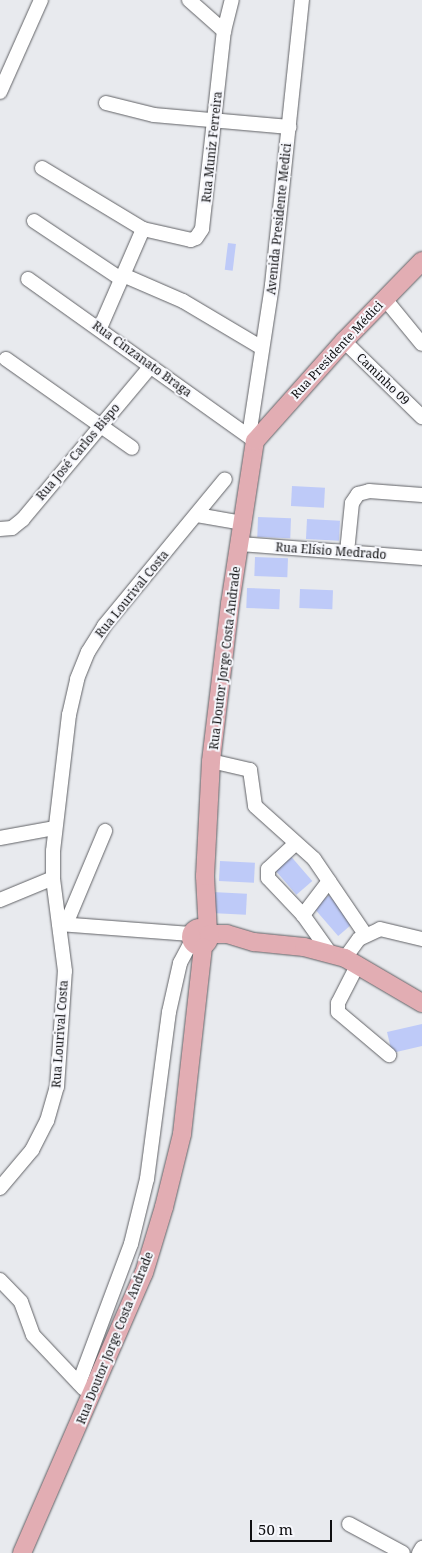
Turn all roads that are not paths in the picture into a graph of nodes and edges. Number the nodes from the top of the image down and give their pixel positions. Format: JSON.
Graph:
{"nodes":[{"id":1,"x":41,"y":0,"type":"edge"},
{"id":2,"x":189,"y":0,"type":"edge"},
{"id":3,"x":232,"y":0,"type":"edge"},
{"id":4,"x":302,"y":0,"type":"edge"},
{"id":5,"x":224,"y":31,"type":"junction"},
{"id":6,"x":0,"y":92,"type":"edge"},
{"id":7,"x":106,"y":103,"type":"dead end"},
{"id":8,"x":215,"y":122,"type":"junction"},
{"id":9,"x":289,"y":127,"type":"junction"},
{"id":10,"x":42,"y":168,"type":"dead end"},
{"id":11,"x":34,"y":221,"type":"dead end"},
{"id":12,"x":143,"y":229,"type":"junction"},
{"id":13,"x":422,"y":261,"type":"edge"},
{"id":14,"x":122,"y":277,"type":"junction"},
{"id":15,"x":28,"y":279,"type":"dead end"},
{"id":16,"x":385,"y":299,"type":"junction"},
{"id":17,"x":100,"y":328,"type":"junction"},
{"id":18,"x":344,"y":341,"type":"junction"},
{"id":19,"x":422,"y":344,"type":"edge"},
{"id":20,"x":262,"y":348,"type":"junction"},
{"id":21,"x":6,"y":358,"type":"dead end"},
{"id":22,"x":151,"y":366,"type":"junction"},
{"id":23,"x":422,"y":417,"type":"edge"},
{"id":24,"x":99,"y":425,"type":"junction"},
{"id":25,"x":252,"y":439,"type":"junction"},
{"id":26,"x":132,"y":448,"type":"dead end"},
{"id":27,"x":225,"y":479,"type":"dead end"},
{"id":28,"x":422,"y":494,"type":"edge"},
{"id":29,"x":197,"y":514,"type":"junction"},
{"id":30,"x":243,"y":523,"type":"junction"},
{"id":31,"x":0,"y":529,"type":"edge"},
{"id":32,"x":240,"y":544,"type":"junction"},
{"id":33,"x":348,"y":552,"type":"junction"},
{"id":34,"x":422,"y":558,"type":"edge"},
{"id":35,"x":212,"y":761,"type":"junction"},
{"id":36,"x":54,"y":828,"type":"junction"},
{"id":37,"x":105,"y":831,"type":"dead end"},
{"id":38,"x":0,"y":838,"type":"edge"},
{"id":39,"x":295,"y":844,"type":"junction"},
{"id":40,"x":53,"y":878,"type":"junction"},
{"id":41,"x":329,"y":881,"type":"junction"},
{"id":42,"x":0,"y":900,"type":"edge"},
{"id":43,"x":303,"y":915,"type":"junction"},
{"id":44,"x":63,"y":924,"type":"junction"},
{"id":45,"x":365,"y":934,"type":"junction"},
{"id":46,"x":422,"y":938,"type":"edge"},
{"id":47,"x":199,"y":939,"type":"junction"},
{"id":48,"x":344,"y":958,"type":"junction"},
{"id":49,"x":422,"y":1003,"type":"edge"},
{"id":50,"x":388,"y":1055,"type":"dead end"},
{"id":51,"x":0,"y":1188,"type":"edge"},
{"id":52,"x":0,"y":1280,"type":"edge"},
{"id":53,"x":79,"y":1382,"type":"junction"},
{"id":54,"x":92,"y":1396,"type":"junction"},
{"id":55,"x":349,"y":1524,"type":"dead end"},
{"id":56,"x":422,"y":1548,"type":"edge"},
{"id":57,"x":22,"y":1553,"type":"edge"},
{"id":58,"x":402,"y":1553,"type":"edge"},
{"id":59,"x":419,"y":1553,"type":"edge"}],
"edges":[{"from":1,"to":6,"type":"street"},
{"from":2,"to":5,"type":"street"},
{"from":3,"to":5,"type":"street","name":"Rua Muniz Ferreira"},
{"from":4,"to":9,"type":"street","name":"Avenida Presidente Medici"},
{"from":5,"to":8,"type":"street","name":"Rua Muniz Ferreira"},
{"from":7,"to":8,"type":"street"},
{"from":8,"to":9,"type":"street"},
{"from":8,"to":12,"type":"street","name":"Rua Muniz Ferreira"},
{"from":9,"to":20,"type":"street","name":"Avenida Presidente Medici"},
{"from":10,"to":12,"type":"street","name":"Rua Muniz Ferreira"},
{"from":11,"to":14,"type":"street"},
{"from":12,"to":14,"type":"street"},
{"from":13,"to":16,"type":"main road","name":"Rua Presidente Médici"},
{"from":14,"to":17,"type":"street"},
{"from":14,"to":20,"type":"street"},
{"from":15,"to":17,"type":"street","name":"Rua Cinzanato Braga"},
{"from":16,"to":18,"type":"main road","name":"Rua Presidente Médici"},
{"from":16,"to":19,"type":"street"},
{"from":17,"to":22,"type":"street","name":"Rua Cinzanato Braga"},
{"from":18,"to":23,"type":"street","name":"Caminho 09"},
{"from":18,"to":25,"type":"main road","name":"Rua Presidente Médici"},
{"from":20,"to":25,"type":"street","name":"Avenida Presidente Medici"},
{"from":21,"to":24,"type":"street"},
{"from":22,"to":24,"type":"street","name":"Rua José Carlos Bispo"},
{"from":22,"to":25,"type":"street","name":"Rua Cinzanato Braga"},
{"from":24,"to":26,"type":"street"},
{"from":24,"to":31,"type":"street","name":"Rua José Carlos Bispo"},
{"from":25,"to":30,"type":"main road","name":"Rua Doutor Jorge Costa Andrade"},
{"from":27,"to":29,"type":"street","name":"Rua Lourival Costa"},
{"from":28,"to":33,"type":"street"},
{"from":29,"to":30,"type":"street"},
{"from":29,"to":36,"type":"street","name":"Rua Lourival Costa"},
{"from":30,"to":32,"type":"main road","name":"Rua Doutor Jorge Costa Andrade"},
{"from":32,"to":33,"type":"street","name":"Rua Elísio Medrado"},
{"from":32,"to":35,"type":"main road","name":"Rua Doutor Jorge Costa Andrade"},
{"from":33,"to":34,"type":"street","name":"Rua Elísio Medrado"},
{"from":35,"to":39,"type":"street"},
{"from":35,"to":47,"type":"main road","name":"Rua Doutor Jorge Costa Andrade"},
{"from":36,"to":38,"type":"street"},
{"from":36,"to":40,"type":"street","name":"Rua Lourival Costa"},
{"from":37,"to":44,"type":"street"},
{"from":39,"to":41,"type":"street"},
{"from":39,"to":43,"type":"street"},
{"from":40,"to":42,"type":"street"},
{"from":40,"to":44,"type":"street","name":"Rua Lourival Costa"},
{"from":41,"to":43,"type":"street"},
{"from":41,"to":45,"type":"street"},
{"from":43,"to":48,"type":"street"},
{"from":44,"to":47,"type":"street"},
{"from":44,"to":51,"type":"street","name":"Rua Lourival Costa"},
{"from":45,"to":46,"type":"street"},
{"from":45,"to":48,"type":"street"},
{"from":47,"to":48,"type":"main road"},
{"from":47,"to":53,"type":"street"},
{"from":47,"to":54,"type":"main road","name":"Rua Doutor Jorge Costa Andrade"},
{"from":48,"to":49,"type":"main road"},
{"from":48,"to":50,"type":"street"},
{"from":52,"to":53,"type":"street"},
{"from":53,"to":54,"type":"street"},
{"from":54,"to":57,"type":"main road","name":"Rua Doutor Jorge Costa Andrade"},
{"from":55,"to":58,"type":"street"},
{"from":56,"to":59,"type":"street"}]}
